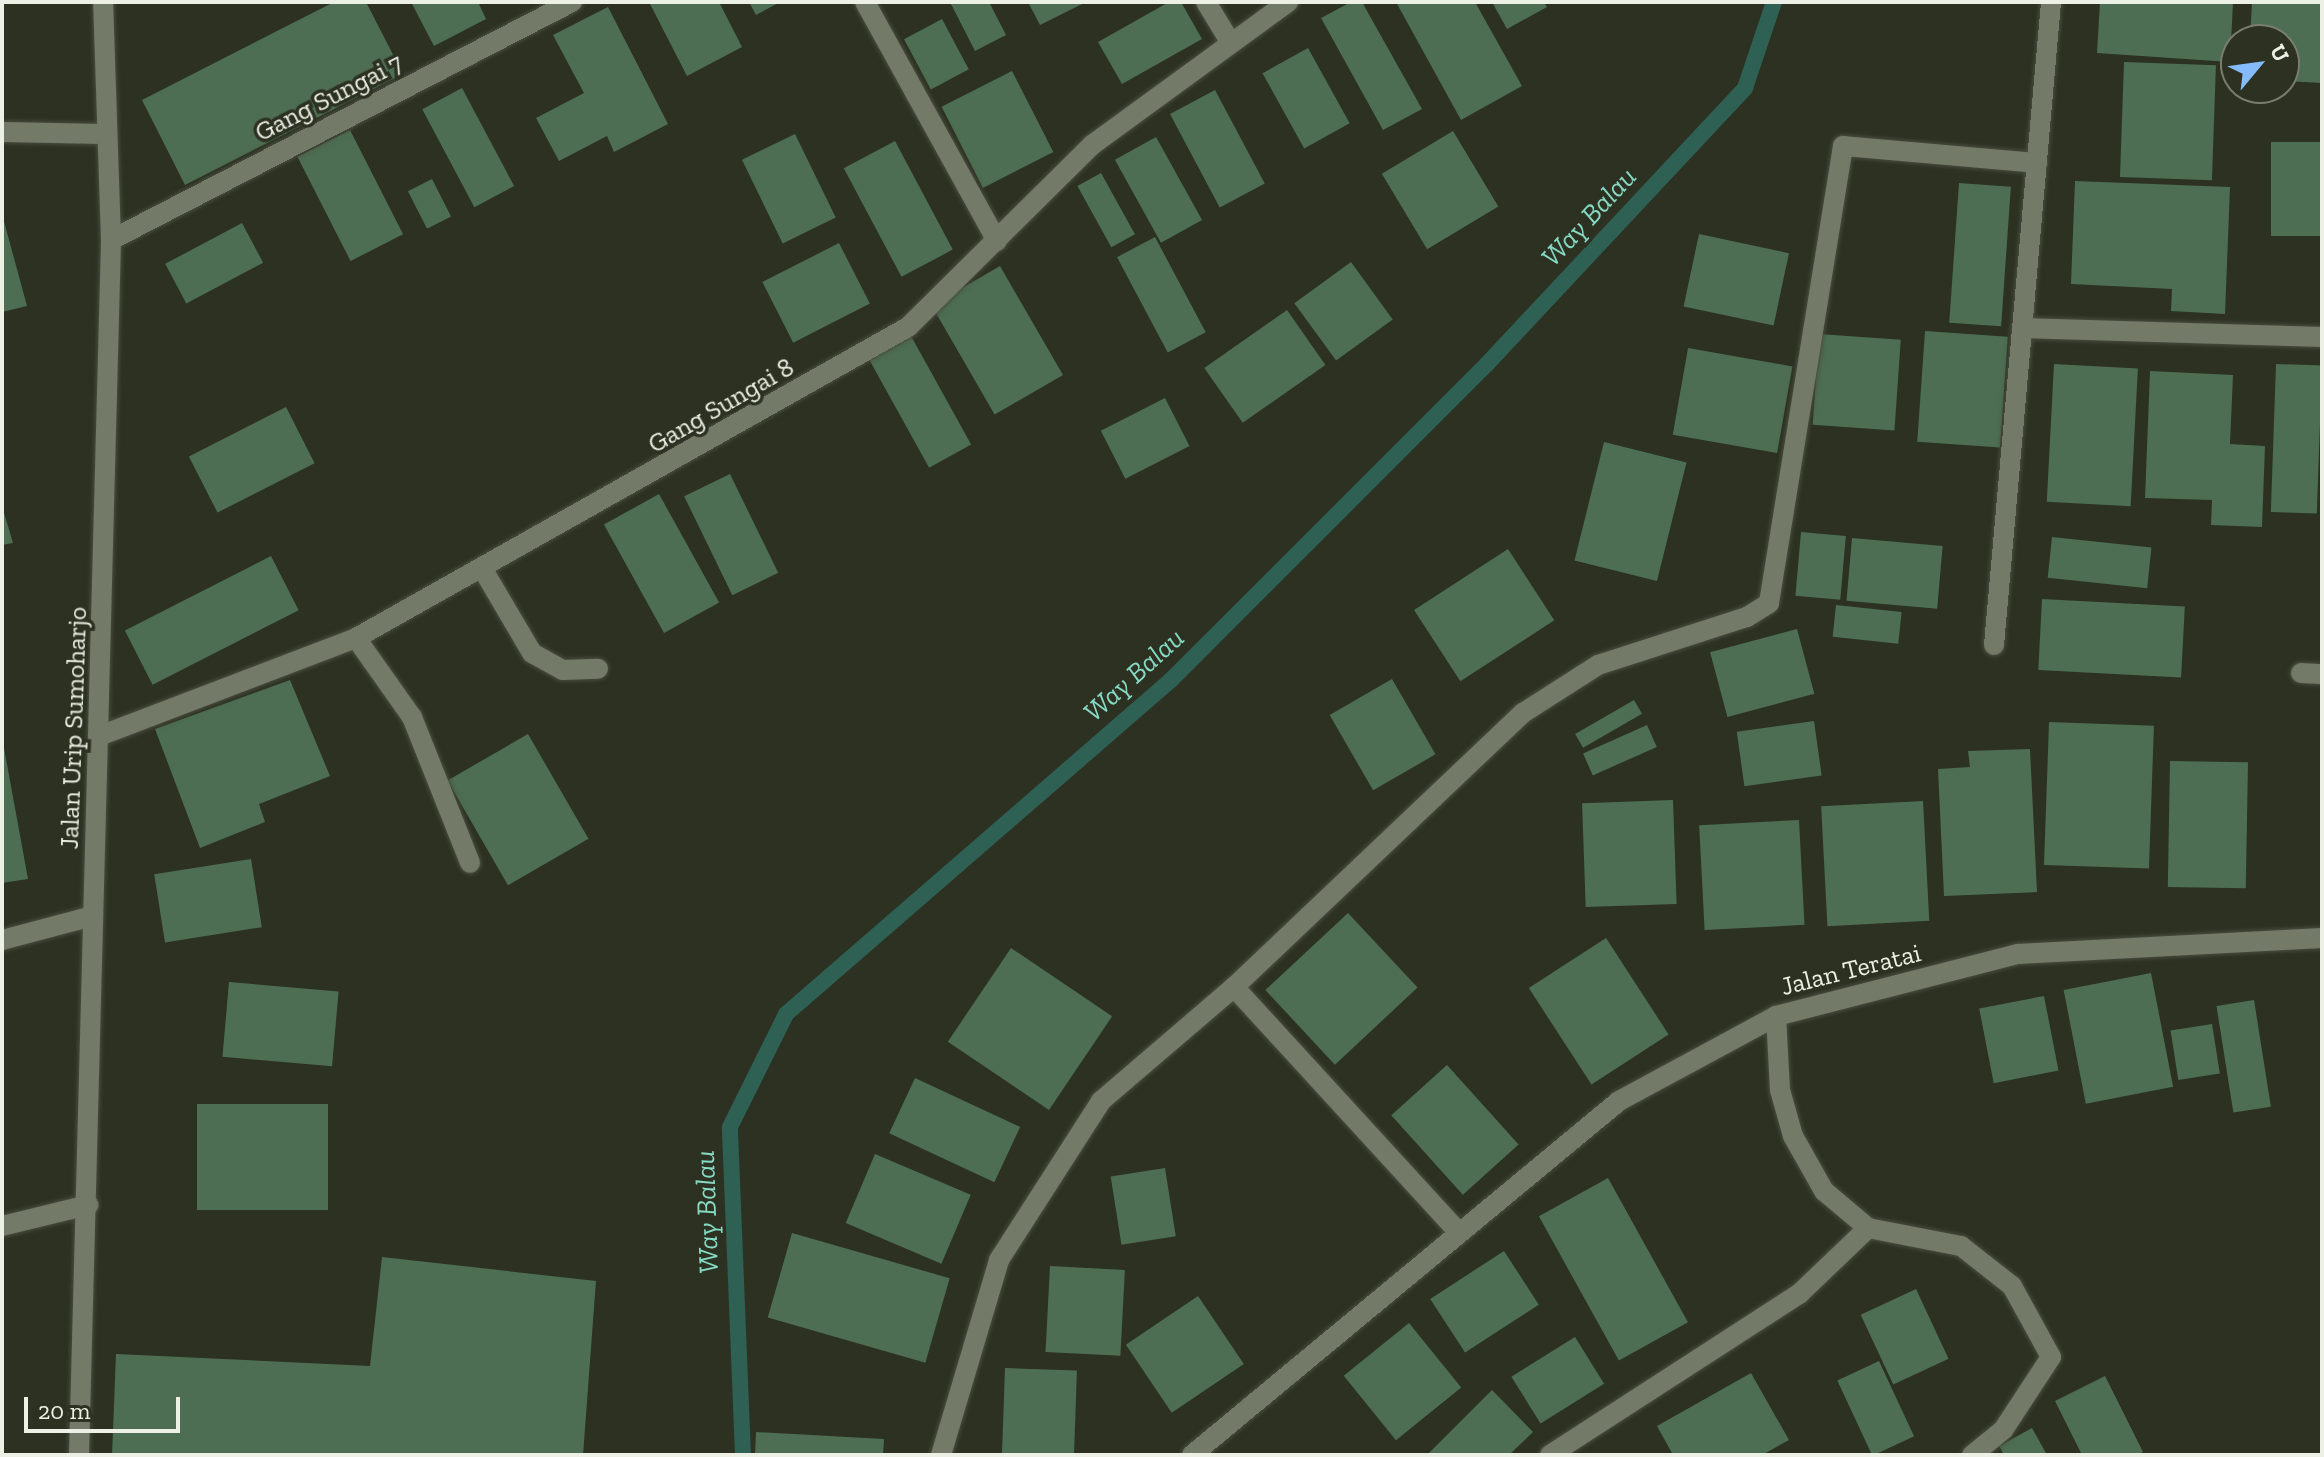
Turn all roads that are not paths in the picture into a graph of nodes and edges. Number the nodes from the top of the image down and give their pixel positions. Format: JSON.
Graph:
{"nodes":[{"id":1,"x":103,"y":2,"type":"edge"},
{"id":2,"x":572,"y":2,"type":"edge"},
{"id":3,"x":865,"y":2,"type":"edge"},
{"id":4,"x":1206,"y":2,"type":"edge"},
{"id":5,"x":1288,"y":2,"type":"edge"},
{"id":6,"x":2051,"y":2,"type":"edge"},
{"id":7,"x":1229,"y":40,"type":"junction"},
{"id":8,"x":2,"y":132,"type":"edge"},
{"id":9,"x":105,"y":134,"type":"junction"},
{"id":10,"x":2037,"y":163,"type":"junction"},
{"id":11,"x":111,"y":240,"type":"junction"},
{"id":12,"x":997,"y":241,"type":"junction"},
{"id":13,"x":2022,"y":328,"type":"junction"},
{"id":14,"x":2322,"y":337,"type":"edge"},
{"id":15,"x":482,"y":568,"type":"junction"},
{"id":16,"x":356,"y":638,"type":"junction"},
{"id":17,"x":1994,"y":645,"type":"dead end"},
{"id":18,"x":598,"y":669,"type":"dead end"},
{"id":19,"x":102,"y":735,"type":"junction"},
{"id":20,"x":470,"y":863,"type":"dead end"},
{"id":21,"x":93,"y":916,"type":"junction"},
{"id":22,"x":2322,"y":938,"type":"edge"},
{"id":23,"x":2,"y":940,"type":"edge"},
{"id":24,"x":1234,"y":987,"type":"junction"},
{"id":25,"x":1776,"y":1016,"type":"junction"},
{"id":26,"x":88,"y":1205,"type":"junction"},
{"id":27,"x":2,"y":1226,"type":"edge"},
{"id":28,"x":1868,"y":1228,"type":"junction"},
{"id":29,"x":1457,"y":1230,"type":"junction"},
{"id":30,"x":79,"y":1455,"type":"edge"},
{"id":31,"x":941,"y":1455,"type":"edge"},
{"id":32,"x":1192,"y":1455,"type":"edge"},
{"id":33,"x":1550,"y":1455,"type":"edge"},
{"id":34,"x":1972,"y":1455,"type":"edge"}],
"edges":[{"from":1,"to":9,"type":"street","name":"Jalan Urip Sumoharjo"},
{"from":2,"to":11,"type":"street","name":"Gang Sungai 7"},
{"from":3,"to":12,"type":"street"},
{"from":4,"to":7,"type":"street"},
{"from":5,"to":7,"type":"street","name":"Gang Sungai 8"},
{"from":6,"to":10,"type":"street"},
{"from":7,"to":12,"type":"street","name":"Gang Sungai 8"},
{"from":8,"to":9,"type":"street"},
{"from":9,"to":11,"type":"street","name":"Jalan Urip Sumoharjo"},
{"from":10,"to":13,"type":"street"},
{"from":10,"to":24,"type":"street"},
{"from":11,"to":19,"type":"street","name":"Jalan Urip Sumoharjo"},
{"from":12,"to":15,"type":"street","name":"Gang Sungai 8"},
{"from":13,"to":14,"type":"street"},
{"from":13,"to":17,"type":"street"},
{"from":15,"to":16,"type":"street","name":"Gang Sungai 8"},
{"from":15,"to":18,"type":"street"},
{"from":16,"to":19,"type":"street","name":"Gang Sungai 8"},
{"from":16,"to":20,"type":"street"},
{"from":19,"to":21,"type":"street","name":"Jalan Urip Sumoharjo"},
{"from":21,"to":23,"type":"street"},
{"from":21,"to":26,"type":"street","name":"Jalan Urip Sumoharjo"},
{"from":22,"to":25,"type":"street","name":"Jalan Teratai"},
{"from":24,"to":29,"type":"street"},
{"from":24,"to":31,"type":"street"},
{"from":25,"to":28,"type":"street"},
{"from":25,"to":29,"type":"street","name":"Jalan Teratai"},
{"from":26,"to":27,"type":"street"},
{"from":26,"to":30,"type":"street","name":"Jalan Urip Sumoharjo"},
{"from":28,"to":33,"type":"street"},
{"from":28,"to":34,"type":"street"},
{"from":29,"to":32,"type":"street","name":"Jalan Teratai"}]}
